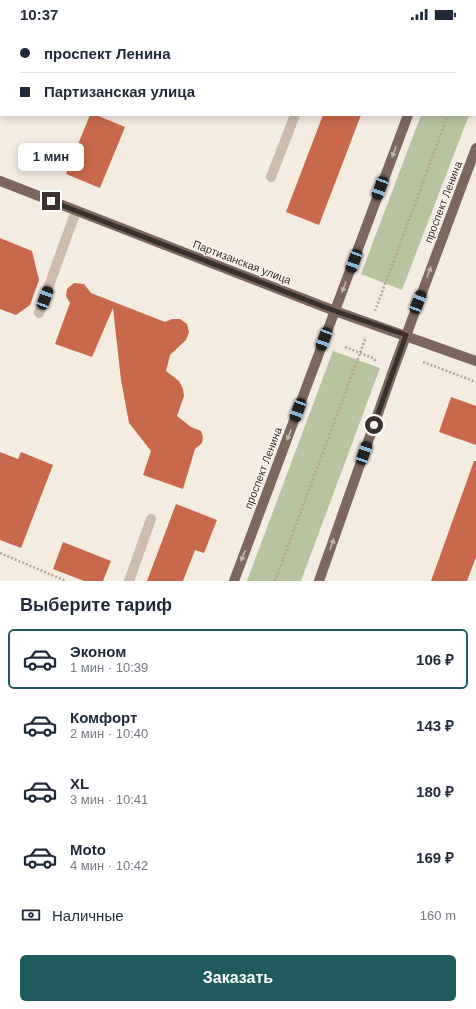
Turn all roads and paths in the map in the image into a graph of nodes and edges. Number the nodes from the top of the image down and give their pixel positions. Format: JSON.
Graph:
{"nodes":[{"id":1,"x":295,"y":116,"type":"edge"},
{"id":2,"x":408,"y":116,"type":"edge"},
{"id":3,"x":448,"y":116,"type":"edge"},
{"id":4,"x":476,"y":148,"type":"edge"},
{"id":5,"x":271,"y":177,"type":"dead end"},
{"id":6,"x":0,"y":181,"type":"edge"},
{"id":7,"x":76,"y":211,"type":"junction"},
{"id":8,"x":335,"y":311,"type":"junction"},
{"id":9,"x":39,"y":313,"type":"dead end"},
{"id":10,"x":371,"y":323,"type":"junction"},
{"id":11,"x":406,"y":335,"type":"junction"},
{"id":12,"x":345,"y":347,"type":"dead end"},
{"id":13,"x":360,"y":353,"type":"junction"},
{"id":14,"x":476,"y":361,"type":"edge"},
{"id":15,"x":377,"y":362,"type":"dead end"},
{"id":16,"x":423,"y":362,"type":"dead end"},
{"id":17,"x":476,"y":382,"type":"edge"},
{"id":18,"x":152,"y":519,"type":"dead end"},
{"id":19,"x":0,"y":553,"type":"edge"},
{"id":20,"x":66,"y":581,"type":"edge"},
{"id":21,"x":129,"y":581,"type":"edge"},
{"id":22,"x":234,"y":581,"type":"edge"},
{"id":23,"x":275,"y":581,"type":"edge"},
{"id":24,"x":319,"y":581,"type":"edge"}],
"edges":[{"from":1,"to":5,"type":"lane"},
{"from":2,"to":8,"type":"main road","name":"проспект Ленина","one_way":true},
{"from":3,"to":10,"type":"path"},
{"from":11,"to":4,"type":"main road","name":"проспект Ленина","one_way":true},
{"from":6,"to":7,"type":"main road","name":"Партизанская улица"},
{"from":7,"to":8,"type":"main road","name":"Партизанская улица"},
{"from":7,"to":9,"type":"lane"},
{"from":8,"to":10,"type":"main road","name":"Партизанская улица"},
{"from":8,"to":22,"type":"main road","name":"проспект Ленина","one_way":true},
{"from":10,"to":11,"type":"main road","name":"Партизанская улица"},
{"from":10,"to":13,"type":"path"},
{"from":11,"to":14,"type":"main road","name":"Партизанская улица"},
{"from":24,"to":11,"type":"main road","name":"проспект Ленина","one_way":true},
{"from":12,"to":13,"type":"path"},
{"from":13,"to":15,"type":"path"},
{"from":13,"to":23,"type":"path"},
{"from":16,"to":17,"type":"path"},
{"from":18,"to":21,"type":"lane"},
{"from":19,"to":20,"type":"path"}]}
